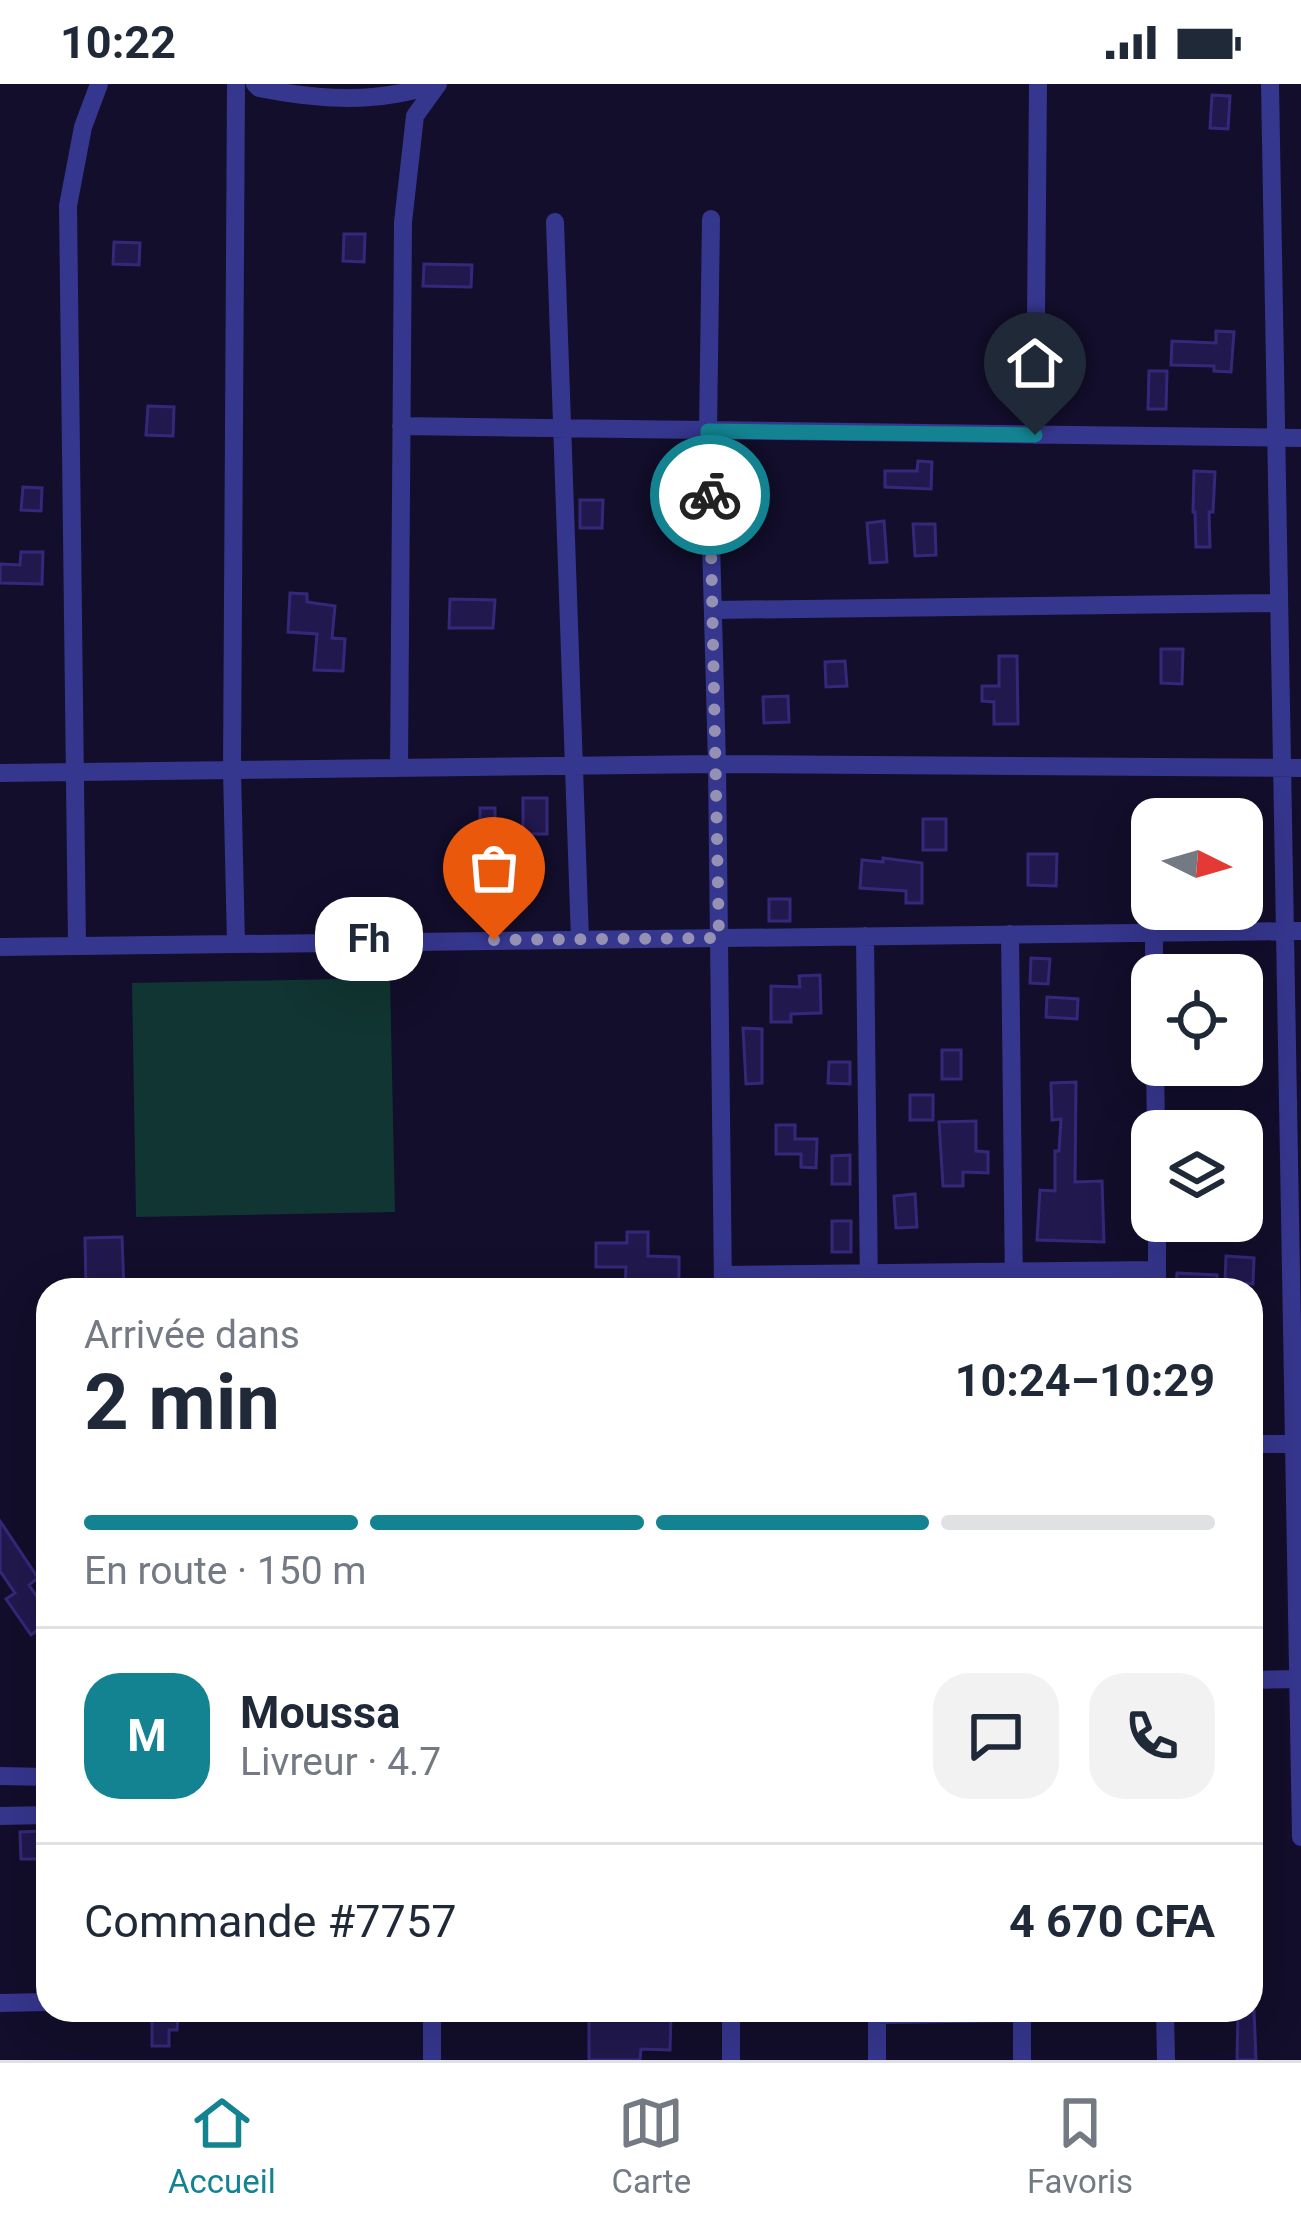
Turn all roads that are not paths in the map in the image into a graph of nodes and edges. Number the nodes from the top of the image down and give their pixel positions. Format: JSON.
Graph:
{"nodes":[{"id":1,"x":99,"y":84,"type":"edge"},
{"id":2,"x":236,"y":84,"type":"edge"},
{"id":3,"x":255,"y":84,"type":"edge"},
{"id":4,"x":436,"y":84,"type":"edge"},
{"id":5,"x":1038,"y":84,"type":"edge"},
{"id":6,"x":1270,"y":84,"type":"edge"},
{"id":7,"x":711,"y":219,"type":"dead end"},
{"id":8,"x":555,"y":222,"type":"dead end"},
{"id":9,"x":401,"y":427,"type":"junction"},
{"id":10,"x":562,"y":429,"type":"junction"},
{"id":11,"x":708,"y":431,"type":"junction"},
{"id":12,"x":1035,"y":435,"type":"junction"},
{"id":13,"x":1276,"y":438,"type":"junction"},
{"id":14,"x":1301,"y":438,"type":"edge"},
{"id":15,"x":1279,"y":603,"type":"junction"},
{"id":16,"x":713,"y":610,"type":"junction"},
{"id":17,"x":717,"y":764,"type":"junction"},
{"id":18,"x":574,"y":766,"type":"junction"},
{"id":19,"x":399,"y":768,"type":"junction"},
{"id":20,"x":1292,"y":768,"type":"edge"},
{"id":21,"x":232,"y":770,"type":"junction"},
{"id":22,"x":74,"y":772,"type":"junction"},
{"id":23,"x":0,"y":773,"type":"edge"},
{"id":24,"x":1293,"y":932,"type":"edge"},
{"id":25,"x":1154,"y":933,"type":"junction"},
{"id":26,"x":1010,"y":934,"type":"junction"},
{"id":27,"x":865,"y":936,"type":"junction"},
{"id":28,"x":719,"y":938,"type":"junction"},
{"id":29,"x":580,"y":940,"type":"junction"},
{"id":30,"x":236,"y":944,"type":"junction"},
{"id":31,"x":77,"y":946,"type":"junction"},
{"id":32,"x":0,"y":947,"type":"edge"},
{"id":33,"x":1154,"y":954,"type":"edge"},
{"id":34,"x":1156,"y":1242,"type":"edge"},
{"id":35,"x":1296,"y":1270,"type":"edge"},
{"id":36,"x":723,"y":1278,"type":"edge"},
{"id":37,"x":869,"y":1278,"type":"edge"},
{"id":38,"x":1014,"y":1278,"type":"edge"},
{"id":39,"x":1157,"y":1278,"type":"edge"},
{"id":40,"x":1263,"y":1444,"type":"edge"},
{"id":41,"x":1294,"y":1444,"type":"junction"},
{"id":42,"x":1300,"y":1679,"type":"edge"},
{"id":43,"x":1263,"y":1680,"type":"edge"},
{"id":44,"x":0,"y":1776,"type":"edge"},
{"id":45,"x":36,"y":1777,"type":"edge"},
{"id":46,"x":36,"y":1815,"type":"edge"},
{"id":47,"x":0,"y":1816,"type":"edge"},
{"id":48,"x":1301,"y":1837,"type":"edge"},
{"id":49,"x":36,"y":2002,"type":"edge"},
{"id":50,"x":0,"y":2003,"type":"edge"},
{"id":51,"x":432,"y":2022,"type":"edge"},
{"id":52,"x":731,"y":2022,"type":"edge"},
{"id":53,"x":877,"y":2022,"type":"edge"},
{"id":54,"x":1022,"y":2022,"type":"edge"},
{"id":55,"x":1165,"y":2022,"type":"edge"},
{"id":56,"x":432,"y":2060,"type":"edge"},
{"id":57,"x":731,"y":2060,"type":"edge"},
{"id":58,"x":877,"y":2060,"type":"edge"},
{"id":59,"x":1022,"y":2060,"type":"edge"},
{"id":60,"x":1166,"y":2060,"type":"edge"}],
"edges":[{"from":1,"to":22,"type":"street"},
{"from":2,"to":21,"type":"street"},
{"from":3,"to":4,"type":"street"},
{"from":4,"to":9,"type":"street"},
{"from":5,"to":12,"type":"street"},
{"from":6,"to":13,"type":"street"},
{"from":7,"to":11,"type":"street"},
{"from":8,"to":10,"type":"street"},
{"from":9,"to":10,"type":"street"},
{"from":9,"to":19,"type":"street"},
{"from":10,"to":11,"type":"street"},
{"from":10,"to":18,"type":"street"},
{"from":11,"to":12,"type":"street"},
{"from":11,"to":16,"type":"street"},
{"from":12,"to":13,"type":"street"},
{"from":13,"to":14,"type":"street"},
{"from":13,"to":15,"type":"street"},
{"from":15,"to":16,"type":"street"},
{"from":15,"to":20,"type":"street"},
{"from":16,"to":17,"type":"street"},
{"from":17,"to":18,"type":"street"},
{"from":17,"to":20,"type":"street"},
{"from":17,"to":28,"type":"street"},
{"from":18,"to":19,"type":"street"},
{"from":18,"to":29,"type":"street"},
{"from":19,"to":21,"type":"street"},
{"from":20,"to":24,"type":"street"},
{"from":21,"to":22,"type":"street"},
{"from":21,"to":30,"type":"street"},
{"from":22,"to":23,"type":"street"},
{"from":22,"to":31,"type":"street"},
{"from":24,"to":25,"type":"street"},
{"from":24,"to":35,"type":"street"},
{"from":25,"to":26,"type":"street"},
{"from":25,"to":33,"type":"street"},
{"from":26,"to":27,"type":"street"},
{"from":26,"to":38,"type":"street"},
{"from":27,"to":28,"type":"street"},
{"from":27,"to":37,"type":"street"},
{"from":28,"to":29,"type":"street"},
{"from":28,"to":36,"type":"street"},
{"from":29,"to":30,"type":"street"},
{"from":30,"to":31,"type":"street"},
{"from":31,"to":32,"type":"street"},
{"from":34,"to":39,"type":"street"},
{"from":35,"to":41,"type":"street"},
{"from":40,"to":41,"type":"street"},
{"from":41,"to":42,"type":"street"},
{"from":42,"to":43,"type":"street"},
{"from":42,"to":48,"type":"street"},
{"from":44,"to":45,"type":"street"},
{"from":46,"to":47,"type":"street"},
{"from":49,"to":50,"type":"street"},
{"from":51,"to":56,"type":"street"},
{"from":52,"to":57,"type":"street"},
{"from":53,"to":58,"type":"street"},
{"from":54,"to":59,"type":"street"},
{"from":55,"to":60,"type":"street"}]}
